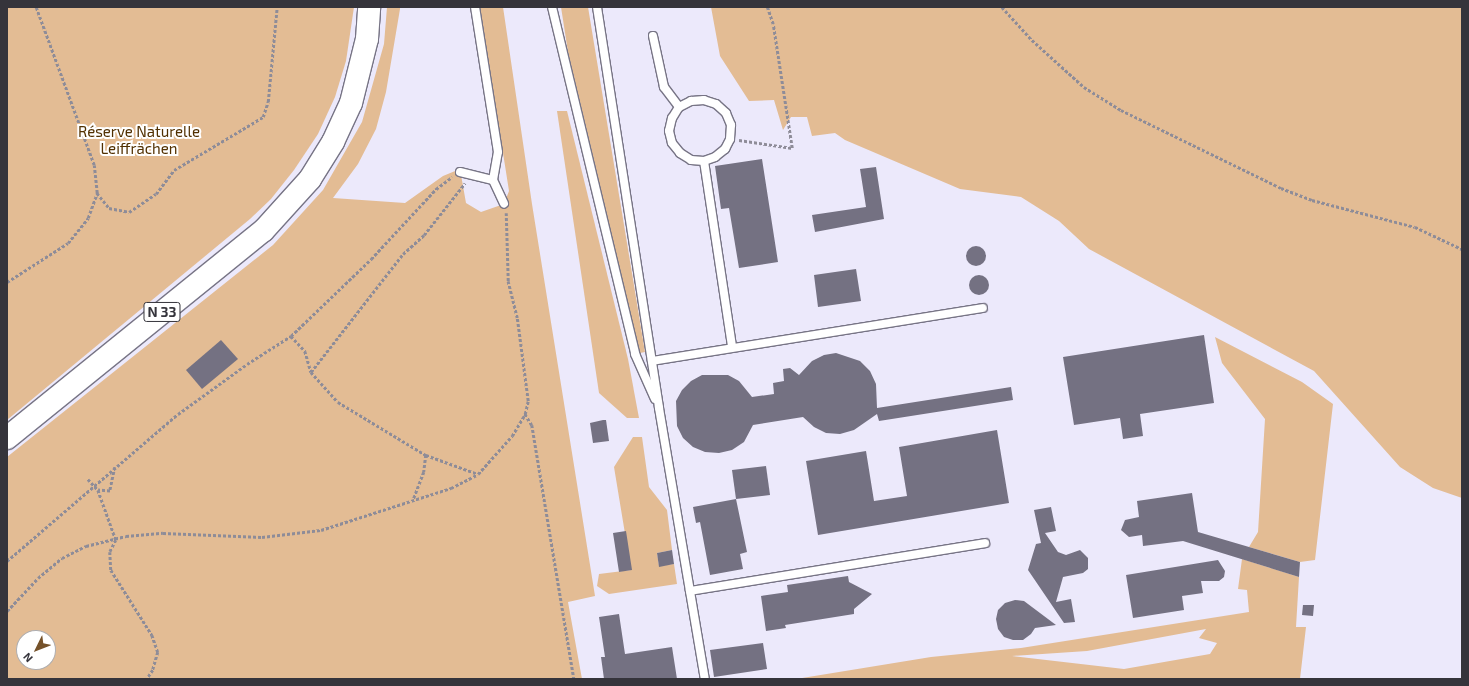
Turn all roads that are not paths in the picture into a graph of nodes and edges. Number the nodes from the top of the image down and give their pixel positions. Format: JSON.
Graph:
{"nodes":[{"id":1,"x":370,"y":7,"type":"edge"},
{"id":2,"x":475,"y":7,"type":"edge"},
{"id":3,"x":552,"y":7,"type":"edge"},
{"id":4,"x":597,"y":7,"type":"edge"},
{"id":5,"x":653,"y":36,"type":"dead end"},
{"id":6,"x":680,"y":107,"type":"junction"},
{"id":7,"x":704,"y":161,"type":"junction"},
{"id":8,"x":460,"y":172,"type":"road end"},
{"id":9,"x":493,"y":180,"type":"junction"},
{"id":10,"x":504,"y":204,"type":"road end"},
{"id":11,"x":983,"y":308,"type":"dead end"},
{"id":12,"x":732,"y":347,"type":"junction"},
{"id":13,"x":652,"y":360,"type":"junction"},
{"id":14,"x":659,"y":408,"type":"junction"},
{"id":15,"x":7,"y":438,"type":"edge"},
{"id":16,"x":985,"y":543,"type":"dead end"},
{"id":17,"x":690,"y":591,"type":"junction"},
{"id":18,"x":705,"y":679,"type":"edge"}],
"edges":[{"from":1,"to":15,"type":"main road","number":"N 33"},
{"from":2,"to":9,"type":"lane"},
{"from":3,"to":14,"type":"lane"},
{"from":4,"to":13,"type":"lane"},
{"from":5,"to":6,"type":"lane"},
{"from":6,"to":7,"type":"lane"},
{"from":6,"to":7,"type":"lane"},
{"from":7,"to":12,"type":"lane"},
{"from":8,"to":9,"type":"lane"},
{"from":9,"to":10,"type":"lane"},
{"from":11,"to":12,"type":"lane"},
{"from":12,"to":13,"type":"lane"},
{"from":13,"to":14,"type":"lane"},
{"from":14,"to":17,"type":"lane"},
{"from":16,"to":17,"type":"lane"},
{"from":17,"to":18,"type":"lane"}]}
